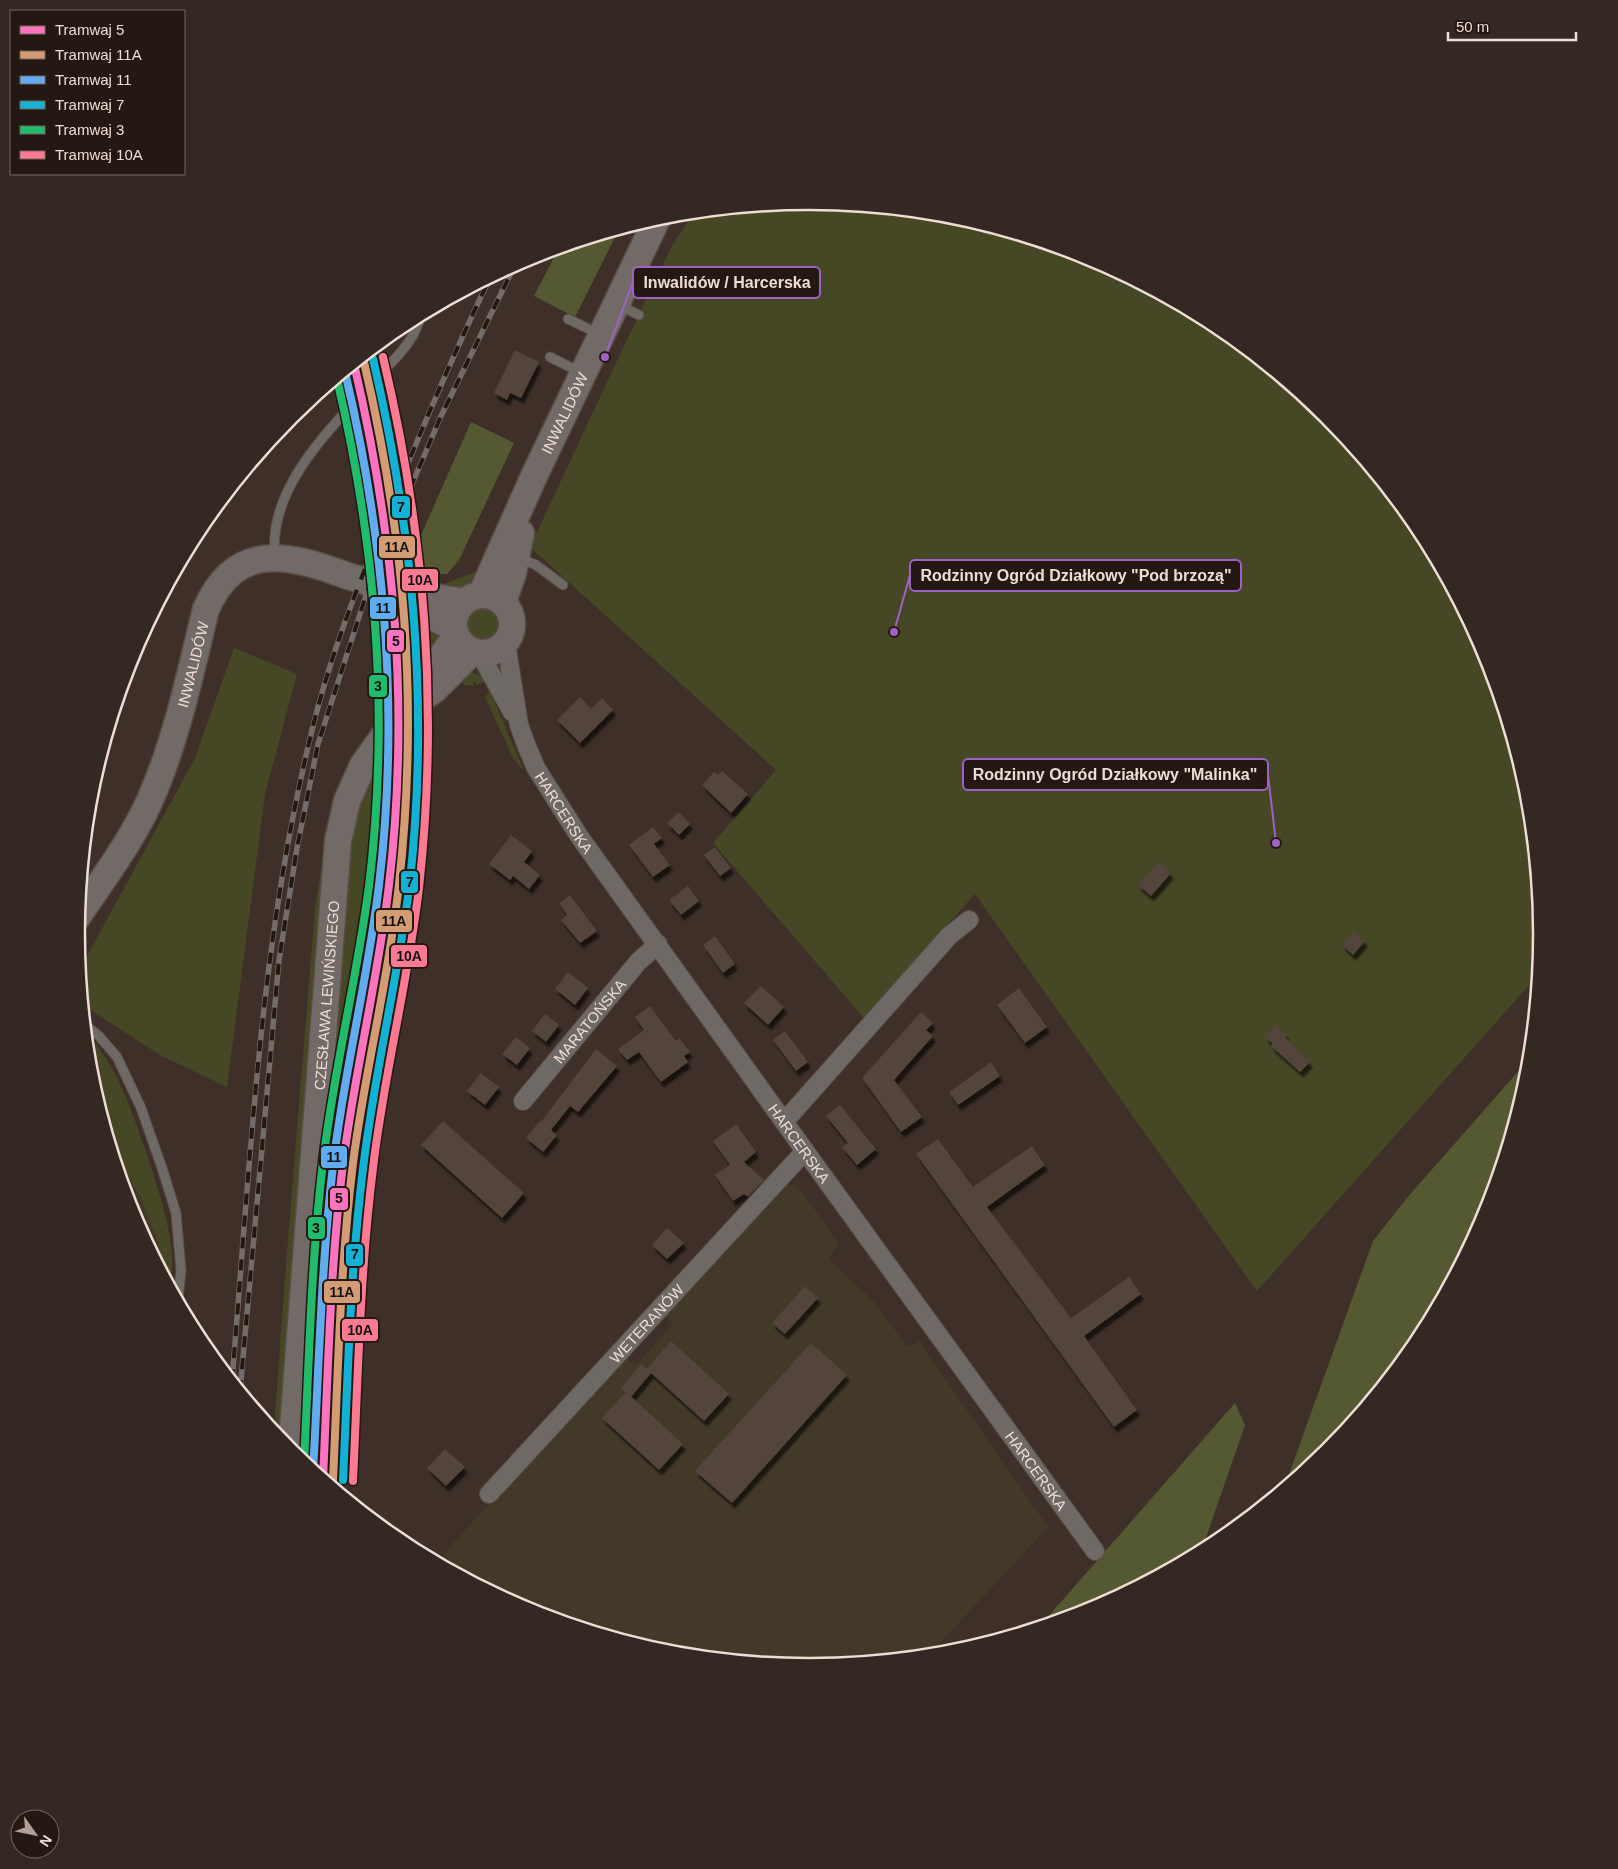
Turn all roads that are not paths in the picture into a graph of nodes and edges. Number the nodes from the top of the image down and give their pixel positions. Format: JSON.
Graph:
{"nodes":[{"id":1,"x":652,"y":228,"type":"edge"},
{"id":2,"x":616,"y":303,"type":"junction"},
{"id":3,"x":639,"y":315,"type":"dead end"},
{"id":4,"x":568,"y":319,"type":"dead end"},
{"id":5,"x":415,"y":328,"type":"edge"},
{"id":6,"x":601,"y":335,"type":"junction"},
{"id":7,"x":550,"y":357,"type":"dead end"},
{"id":8,"x":583,"y":373,"type":"junction"},
{"id":9,"x":351,"y":374,"type":"edge"},
{"id":10,"x":535,"y":474,"type":"junction"},
{"id":11,"x":274,"y":557,"type":"junction"},
{"id":12,"x":516,"y":557,"type":"junction"},
{"id":13,"x":563,"y":585,"type":"dead end"},
{"id":14,"x":398,"y":594,"type":"junction"},
{"id":15,"x":483,"y":600,"type":"junction"},
{"id":16,"x":466,"y":642,"type":"junction"},
{"id":17,"x":506,"y":643,"type":"junction"},
{"id":18,"x":519,"y":725,"type":"junction"},
{"id":19,"x":86,"y":903,"type":"edge"},
{"id":20,"x":969,"y":920,"type":"dead end"},
{"id":21,"x":658,"y":944,"type":"junction"},
{"id":22,"x":91,"y":1030,"type":"edge"},
{"id":23,"x":523,"y":1101,"type":"dead end"},
{"id":24,"x":784,"y":1122,"type":"junction"},
{"id":25,"x":804,"y":1151,"type":"junction"},
{"id":26,"x":179,"y":1291,"type":"edge"},
{"id":27,"x":292,"y":1441,"type":"edge"},
{"id":28,"x":314,"y":1462,"type":"edge"},
{"id":29,"x":489,"y":1494,"type":"dead end"},
{"id":30,"x":1095,"y":1551,"type":"dead end"}],
"edges":[{"from":1,"to":2,"type":"street","name":"INWALIDÓW"},
{"from":2,"to":3,"type":"lane"},
{"from":2,"to":6,"type":"street","name":"INWALIDÓW"},
{"from":4,"to":6,"type":"lane"},
{"from":5,"to":11,"type":"lane"},
{"from":6,"to":8,"type":"street","name":"INWALIDÓW"},
{"from":7,"to":8,"type":"lane"},
{"from":8,"to":10,"type":"street","name":"INWALIDÓW"},
{"from":9,"to":28,"type":"lane","bridge":true},
{"from":10,"to":12,"type":"street","name":"INWALIDÓW"},
{"from":10,"to":15,"type":"street","name":"INWALIDÓW"},
{"from":11,"to":14,"type":"street","name":"INWALIDÓW"},
{"from":11,"to":19,"type":"street","name":"INWALIDÓW"},
{"from":12,"to":13,"type":"lane"},
{"from":12,"to":15,"type":"street","name":"INWALIDÓW"},
{"from":14,"to":15,"type":"street","name":"INWALIDÓW"},
{"from":14,"to":16,"type":"street","name":"INWALIDÓW"},
{"from":15,"to":16,"type":"street"},
{"from":15,"to":17,"type":"street"},
{"from":16,"to":17,"type":"street"},
{"from":16,"to":18,"type":"street","name":"HARCERSKA"},
{"from":16,"to":27,"type":"street","name":"CZESŁAWA LEWIŃSKIEGO"},
{"from":17,"to":18,"type":"street","name":"HARCERSKA"},
{"from":18,"to":21,"type":"street","name":"HARCERSKA"},
{"from":20,"to":24,"type":"street"},
{"from":21,"to":23,"type":"street","name":"MARATOŃSKA"},
{"from":21,"to":24,"type":"street","name":"HARCERSKA"},
{"from":22,"to":26,"type":"lane"},
{"from":24,"to":25,"type":"street","name":"HARCERSKA"},
{"from":25,"to":29,"type":"street","name":"WETERANÓW"},
{"from":25,"to":30,"type":"street","name":"HARCERSKA"}]}
